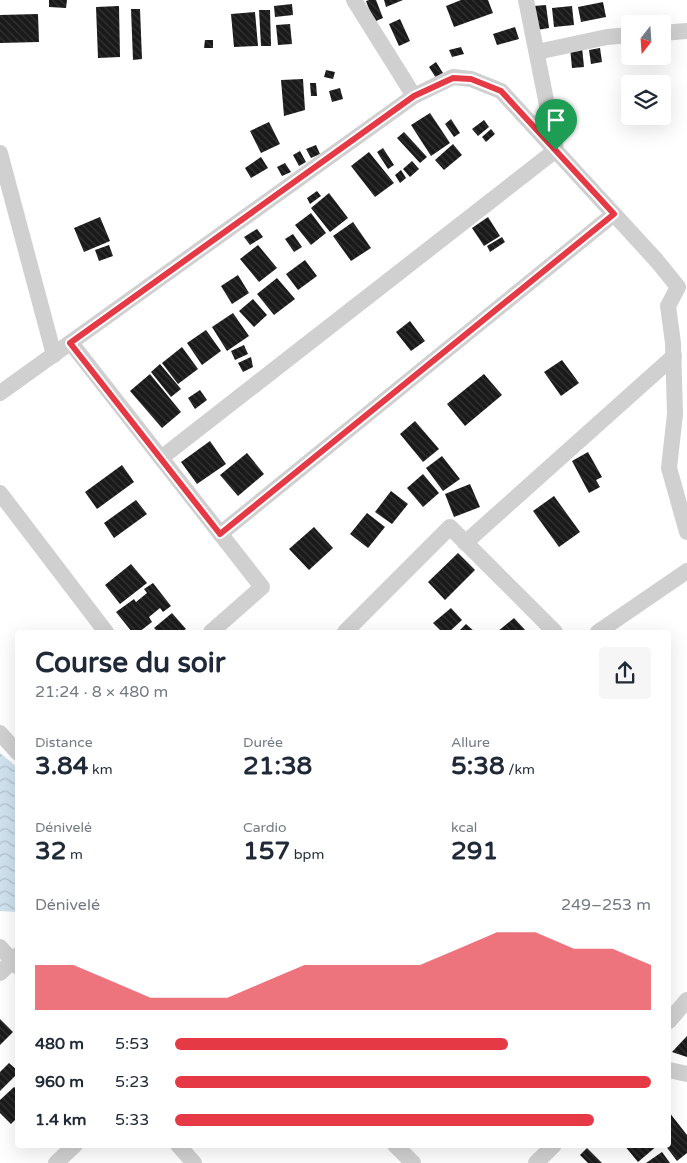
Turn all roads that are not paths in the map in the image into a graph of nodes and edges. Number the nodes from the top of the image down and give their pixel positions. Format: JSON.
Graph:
{"nodes":[{"id":1,"x":354,"y":0,"type":"edge"},
{"id":2,"x":526,"y":0,"type":"edge"},
{"id":3,"x":687,"y":31,"type":"edge"},
{"id":4,"x":671,"y":32,"type":"edge"},
{"id":5,"x":621,"y":36,"type":"edge"},
{"id":6,"x":536,"y":52,"type":"junction"},
{"id":7,"x":414,"y":96,"type":"junction"},
{"id":8,"x":556,"y":150,"type":"junction"},
{"id":9,"x":0,"y":154,"type":"edge"},
{"id":10,"x":614,"y":214,"type":"junction"},
{"id":11,"x":70,"y":343,"type":"junction"},
{"id":12,"x":54,"y":355,"type":"junction"},
{"id":13,"x":674,"y":356,"type":"junction"},
{"id":14,"x":0,"y":393,"type":"edge"},
{"id":15,"x":161,"y":458,"type":"junction"},
{"id":16,"x":0,"y":493,"type":"edge"},
{"id":17,"x":687,"y":532,"type":"edge"},
{"id":18,"x":220,"y":534,"type":"junction"},
{"id":19,"x":465,"y":543,"type":"junction"},
{"id":20,"x":687,"y":571,"type":"edge"},
{"id":21,"x":104,"y":630,"type":"edge"},
{"id":22,"x":213,"y":630,"type":"edge"},
{"id":23,"x":347,"y":630,"type":"edge"},
{"id":24,"x":553,"y":630,"type":"edge"},
{"id":25,"x":601,"y":630,"type":"edge"},
{"id":26,"x":0,"y":733,"type":"edge"},
{"id":27,"x":15,"y":750,"type":"edge"},
{"id":28,"x":0,"y":947,"type":"edge"},
{"id":29,"x":15,"y":960,"type":"edge"},
{"id":30,"x":15,"y":962,"type":"edge"},
{"id":31,"x":0,"y":973,"type":"edge"},
{"id":32,"x":687,"y":1000,"type":"edge"},
{"id":33,"x":671,"y":1019,"type":"edge"},
{"id":34,"x":671,"y":1070,"type":"edge"},
{"id":35,"x":687,"y":1074,"type":"edge"},
{"id":36,"x":72,"y":1148,"type":"edge"},
{"id":37,"x":181,"y":1148,"type":"edge"},
{"id":38,"x":398,"y":1148,"type":"edge"},
{"id":39,"x":551,"y":1148,"type":"edge"},
{"id":40,"x":56,"y":1163,"type":"edge"},
{"id":41,"x":194,"y":1163,"type":"edge"},
{"id":42,"x":413,"y":1163,"type":"edge"},
{"id":43,"x":536,"y":1163,"type":"edge"}],
"edges":[{"from":1,"to":7,"type":"street"},
{"from":2,"to":6,"type":"street"},
{"from":3,"to":4,"type":"street"},
{"from":5,"to":6,"type":"street"},
{"from":6,"to":8,"type":"street"},
{"from":7,"to":8,"type":"street"},
{"from":7,"to":11,"type":"street"},
{"from":8,"to":10,"type":"street"},
{"from":8,"to":15,"type":"street"},
{"from":9,"to":12,"type":"street"},
{"from":10,"to":13,"type":"street"},
{"from":10,"to":18,"type":"street"},
{"from":11,"to":12,"type":"street"},
{"from":11,"to":15,"type":"street"},
{"from":12,"to":14,"type":"street"},
{"from":13,"to":17,"type":"street"},
{"from":13,"to":19,"type":"street"},
{"from":15,"to":18,"type":"street"},
{"from":16,"to":21,"type":"street"},
{"from":18,"to":22,"type":"street"},
{"from":19,"to":23,"type":"street"},
{"from":19,"to":24,"type":"street"},
{"from":20,"to":25,"type":"street"},
{"from":26,"to":27,"type":"street"},
{"from":28,"to":29,"type":"street"},
{"from":30,"to":31,"type":"street"},
{"from":32,"to":33,"type":"street"},
{"from":34,"to":35,"type":"street"},
{"from":36,"to":40,"type":"street"},
{"from":37,"to":41,"type":"street"},
{"from":38,"to":42,"type":"street"},
{"from":39,"to":43,"type":"street"}]}
